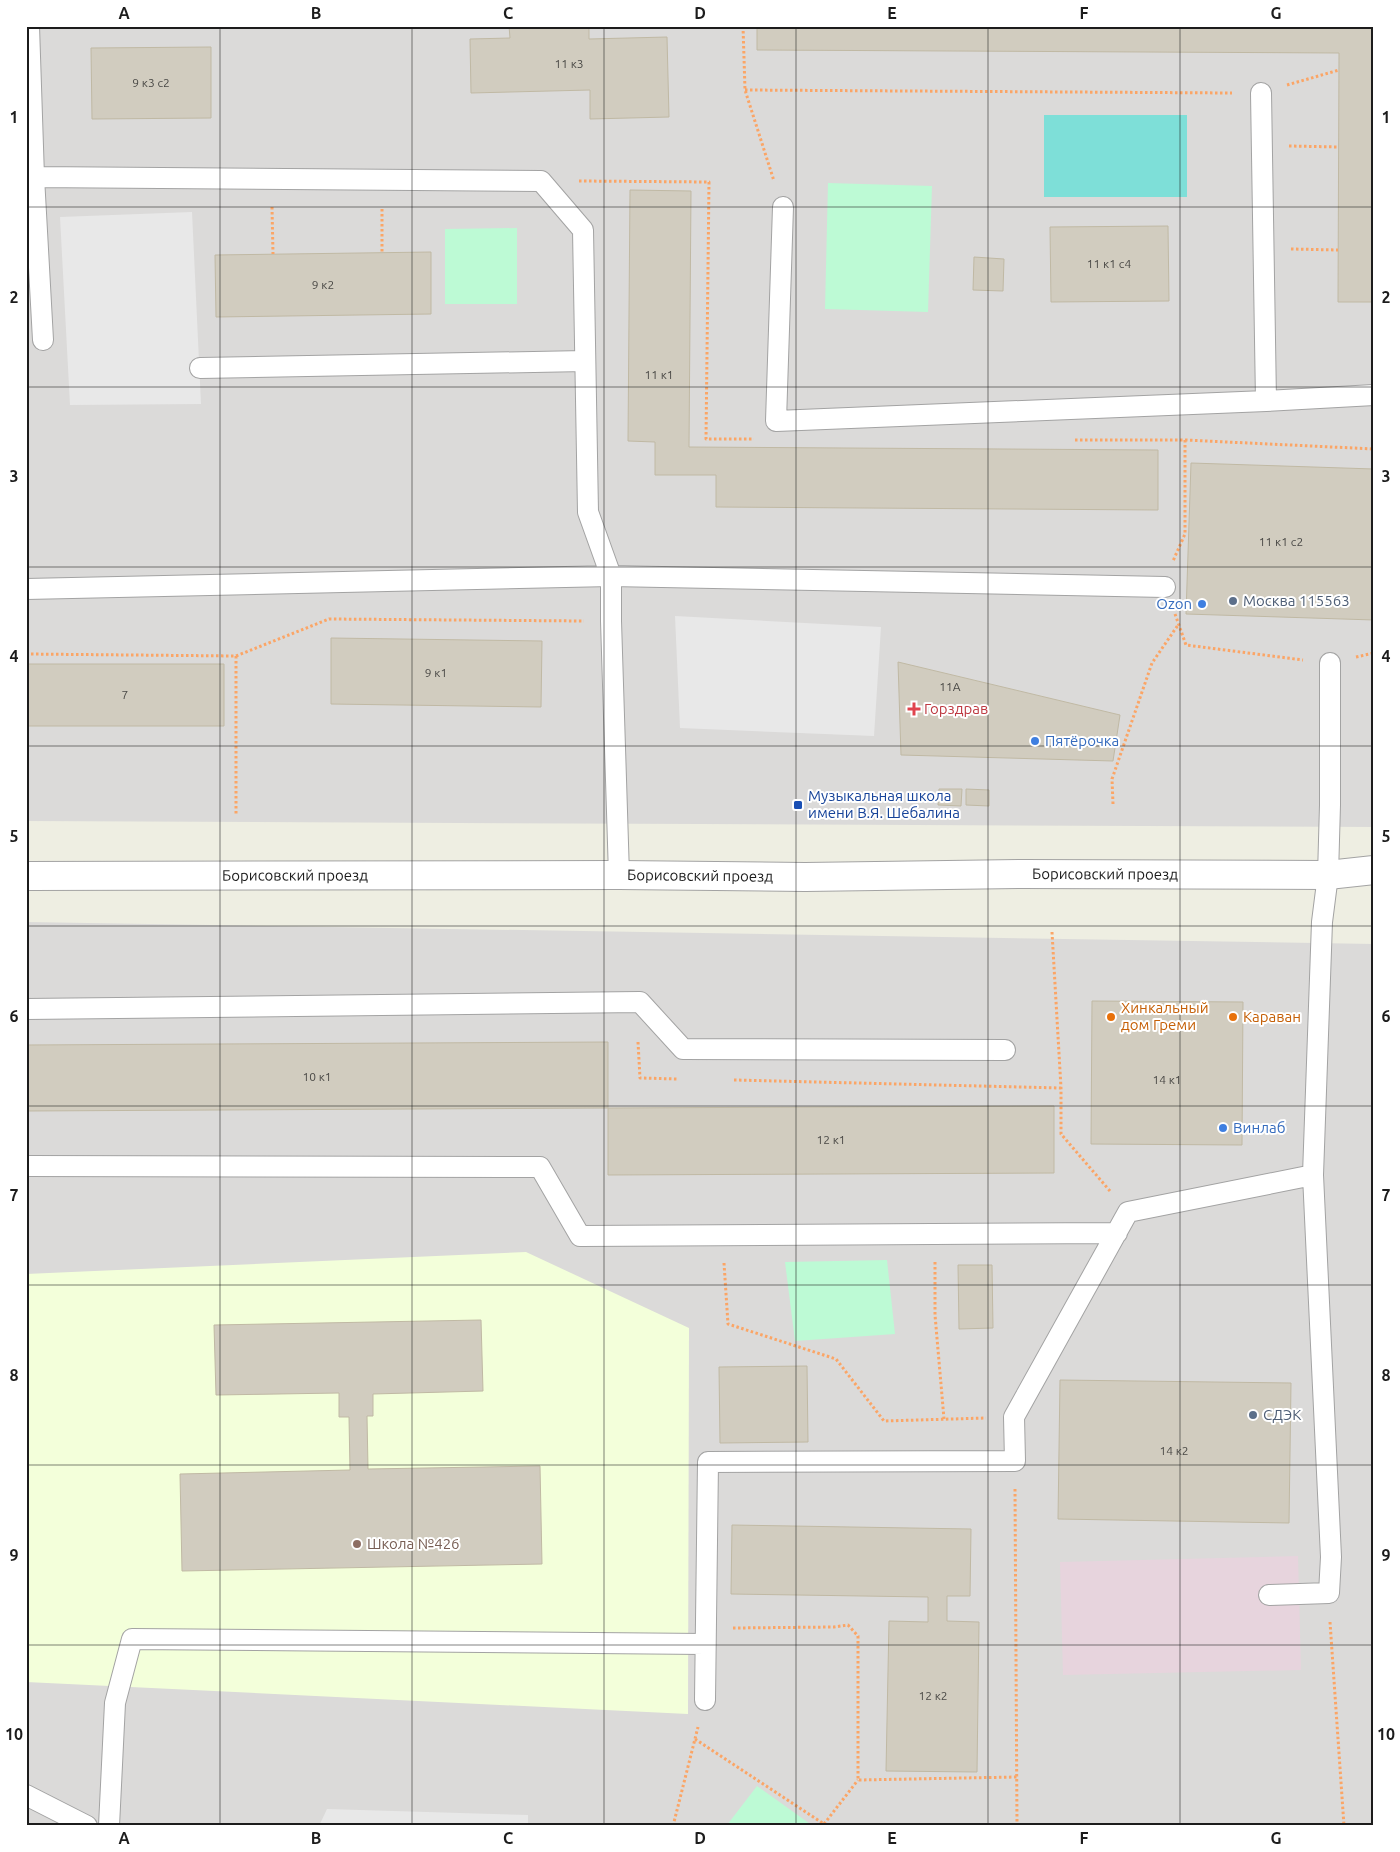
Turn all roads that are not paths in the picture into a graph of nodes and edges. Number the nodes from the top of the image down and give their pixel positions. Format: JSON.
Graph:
{"nodes":[{"id":1,"x":29,"y":26,"type":"edge"},
{"id":2,"x":1261,"y":93,"type":"road end"},
{"id":3,"x":34,"y":178,"type":"junction"},
{"id":4,"x":783,"y":207,"type":"road end"},
{"id":5,"x":43,"y":340,"type":"dead end"},
{"id":6,"x":585,"y":361,"type":"junction"},
{"id":7,"x":200,"y":368,"type":"dead end"},
{"id":8,"x":1374,"y":395,"type":"edge"},
{"id":9,"x":1266,"y":401,"type":"junction"},
{"id":10,"x":611,"y":576,"type":"junction"},
{"id":11,"x":1165,"y":587,"type":"dead end"},
{"id":12,"x":26,"y":589,"type":"edge"},
{"id":13,"x":1330,"y":663,"type":"dead end"},
{"id":14,"x":1374,"y":870,"type":"edge"},
{"id":15,"x":1328,"y":874,"type":"junction"},
{"id":16,"x":619,"y":875,"type":"junction"},
{"id":17,"x":26,"y":876,"type":"edge"},
{"id":18,"x":26,"y":1009,"type":"edge"},
{"id":19,"x":1005,"y":1050,"type":"dead end"},
{"id":20,"x":26,"y":1166,"type":"edge"},
{"id":21,"x":1312,"y":1175,"type":"junction"},
{"id":22,"x":1117,"y":1233,"type":"junction"},
{"id":23,"x":1269,"y":1595,"type":"dead end"},
{"id":24,"x":705,"y":1644,"type":"junction"},
{"id":25,"x":705,"y":1700,"type":"road end"},
{"id":26,"x":26,"y":1795,"type":"edge"},
{"id":27,"x":87,"y":1826,"type":"edge"},
{"id":28,"x":109,"y":1826,"type":"edge"}],
"edges":[{"from":1,"to":3,"type":"lane"},
{"from":2,"to":9,"type":"lane"},
{"from":3,"to":5,"type":"lane"},
{"from":3,"to":6,"type":"lane"},
{"from":4,"to":9,"type":"lane"},
{"from":6,"to":7,"type":"lane"},
{"from":6,"to":10,"type":"lane"},
{"from":8,"to":9,"type":"lane"},
{"from":10,"to":11,"type":"lane"},
{"from":10,"to":12,"type":"lane"},
{"from":10,"to":16,"type":"lane"},
{"from":13,"to":15,"type":"lane"},
{"from":14,"to":15,"type":"street","name":"Борисовский проезд"},
{"from":15,"to":16,"type":"street","name":"Борисовский проезд"},
{"from":15,"to":21,"type":"lane"},
{"from":16,"to":17,"type":"street","name":"Борисовский проезд"},
{"from":18,"to":19,"type":"lane"},
{"from":20,"to":22,"type":"lane"},
{"from":21,"to":22,"type":"lane"},
{"from":21,"to":23,"type":"lane"},
{"from":22,"to":24,"type":"lane"},
{"from":24,"to":25,"type":"lane"},
{"from":24,"to":28,"type":"lane"},
{"from":26,"to":27,"type":"lane"}]}
